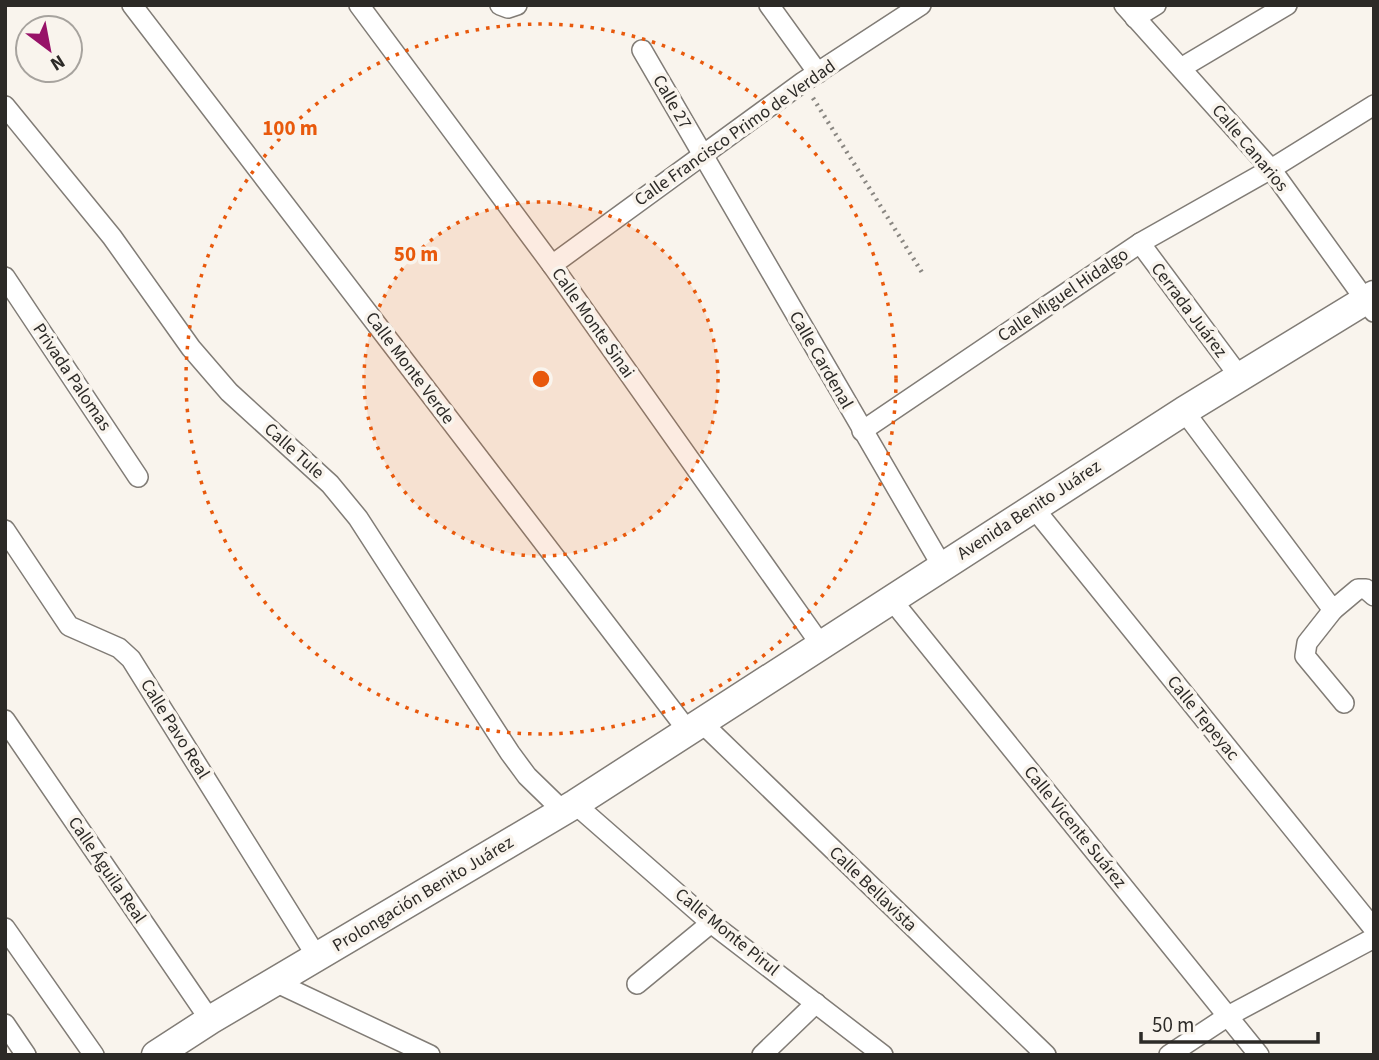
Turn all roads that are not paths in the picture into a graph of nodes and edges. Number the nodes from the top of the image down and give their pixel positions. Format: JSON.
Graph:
{"nodes":[{"id":1,"x":132,"y":5,"type":"edge"},
{"id":2,"x":359,"y":5,"type":"edge"},
{"id":3,"x":769,"y":5,"type":"edge"},
{"id":4,"x":921,"y":5,"type":"edge"},
{"id":5,"x":1156,"y":5,"type":"edge"},
{"id":6,"x":1287,"y":5,"type":"edge"},
{"id":7,"x":1130,"y":11,"type":"edge"},
{"id":8,"x":642,"y":50,"type":"dead end"},
{"id":9,"x":1181,"y":68,"type":"junction"},
{"id":10,"x":811,"y":77,"type":"junction"},
{"id":11,"x":1374,"y":105,"type":"edge"},
{"id":12,"x":5,"y":106,"type":"edge"},
{"id":13,"x":702,"y":154,"type":"junction"},
{"id":14,"x":1271,"y":169,"type":"junction"},
{"id":15,"x":1140,"y":243,"type":"junction"},
{"id":16,"x":552,"y":265,"type":"junction"},
{"id":17,"x":5,"y":276,"type":"edge"},
{"id":18,"x":1371,"y":302,"type":"edge"},
{"id":19,"x":1239,"y":376,"type":"junction"},
{"id":20,"x":1184,"y":411,"type":"junction"},
{"id":21,"x":862,"y":431,"type":"junction"},
{"id":22,"x":138,"y":477,"type":"dead end"},
{"id":23,"x":1033,"y":507,"type":"junction"},
{"id":24,"x":5,"y":530,"type":"edge"},
{"id":25,"x":942,"y":566,"type":"junction"},
{"id":26,"x":1374,"y":596,"type":"edge"},
{"id":27,"x":891,"y":599,"type":"junction"},
{"id":28,"x":1333,"y":610,"type":"junction"},
{"id":29,"x":821,"y":645,"type":"junction"},
{"id":30,"x":1344,"y":703,"type":"dead end"},
{"id":31,"x":5,"y":720,"type":"edge"},
{"id":32,"x":695,"y":727,"type":"junction"},
{"id":33,"x":569,"y":807,"type":"junction"},
{"id":34,"x":711,"y":923,"type":"junction"},
{"id":35,"x":5,"y":928,"type":"edge"},
{"id":36,"x":1374,"y":929,"type":"edge"},
{"id":37,"x":1374,"y":938,"type":"edge"},
{"id":38,"x":317,"y":957,"type":"junction"},
{"id":39,"x":275,"y":982,"type":"junction"},
{"id":40,"x":637,"y":984,"type":"dead end"},
{"id":41,"x":816,"y":1003,"type":"junction"},
{"id":42,"x":1228,"y":1016,"type":"junction"},
{"id":43,"x":210,"y":1020,"type":"junction"},
{"id":44,"x":5,"y":1024,"type":"edge"},
{"id":45,"x":26,"y":1055,"type":"edge"},
{"id":46,"x":94,"y":1055,"type":"edge"},
{"id":47,"x":156,"y":1055,"type":"edge"},
{"id":48,"x":430,"y":1055,"type":"edge"},
{"id":49,"x":762,"y":1055,"type":"edge"},
{"id":50,"x":883,"y":1055,"type":"edge"},
{"id":51,"x":1046,"y":1055,"type":"edge"},
{"id":52,"x":1169,"y":1055,"type":"edge"},
{"id":53,"x":1259,"y":1055,"type":"edge"}],
"edges":[{"from":1,"to":32,"type":"street","name":"Calle Monte Verde"},
{"from":2,"to":16,"type":"street","name":"Calle Monte Sinai"},
{"from":3,"to":10,"type":"street"},
{"from":4,"to":10,"type":"street","name":"Calle Francisco Primo de Verdad"},
{"from":5,"to":7,"type":"street"},
{"from":6,"to":9,"type":"street"},
{"from":7,"to":9,"type":"street","name":"Calle Canarios"},
{"from":8,"to":13,"type":"street","name":"Calle 27"},
{"from":9,"to":14,"type":"street","name":"Calle Canarios"},
{"from":10,"to":13,"type":"street","name":"Calle Francisco Primo de Verdad"},
{"from":11,"to":14,"type":"street","name":"Calle Miguel Hidalgo"},
{"from":12,"to":33,"type":"street","name":"Calle Tule"},
{"from":13,"to":16,"type":"street","name":"Calle Francisco Primo de Verdad"},
{"from":13,"to":21,"type":"street","name":"Calle Cardenal"},
{"from":14,"to":15,"type":"street","name":"Calle Miguel Hidalgo"},
{"from":14,"to":18,"type":"street","name":"Calle Canarios"},
{"from":15,"to":19,"type":"street","name":"Cerrada Juárez"},
{"from":15,"to":21,"type":"street","name":"Calle Miguel Hidalgo"},
{"from":16,"to":29,"type":"street","name":"Calle Monte Sinai"},
{"from":17,"to":22,"type":"street","name":"Privada Palomas"},
{"from":18,"to":19,"type":"main road","name":"Avenida Benito Juárez"},
{"from":19,"to":20,"type":"main road","name":"Avenida Benito Juárez"},
{"from":20,"to":23,"type":"main road","name":"Avenida Benito Juárez"},
{"from":20,"to":28,"type":"street"},
{"from":21,"to":25,"type":"street","name":"Calle Cardenal"},
{"from":23,"to":25,"type":"main road","name":"Avenida Benito Juárez"},
{"from":23,"to":36,"type":"street","name":"Calle Tepeyac"},
{"from":24,"to":38,"type":"street","name":"Calle Pavo Real"},
{"from":25,"to":27,"type":"main road","name":"Avenida Benito Juárez"},
{"from":26,"to":28,"type":"street"},
{"from":27,"to":29,"type":"main road","name":"Avenida Benito Juárez"},
{"from":27,"to":42,"type":"street","name":"Calle Vicente Suárez"},
{"from":28,"to":30,"type":"street"},
{"from":29,"to":32,"type":"main road","name":"Avenida Benito Juárez"},
{"from":31,"to":43,"type":"street","name":"Calle Águila Real"},
{"from":32,"to":33,"type":"main road","name":"Prolongación Benito Juárez"},
{"from":32,"to":51,"type":"street","name":"Calle Bellavista"},
{"from":33,"to":34,"type":"street","name":"Calle Monte Pirul"},
{"from":33,"to":38,"type":"main road","name":"Prolongación Benito Juárez"},
{"from":34,"to":40,"type":"street"},
{"from":34,"to":41,"type":"street","name":"Calle Monte Pirul"},
{"from":35,"to":46,"type":"street"},
{"from":37,"to":42,"type":"street"},
{"from":38,"to":39,"type":"main road","name":"Prolongación Benito Juárez"},
{"from":39,"to":43,"type":"main road","name":"Prolongación Benito Juárez"},
{"from":39,"to":48,"type":"street"},
{"from":41,"to":49,"type":"street"},
{"from":41,"to":50,"type":"street","name":"Calle Monte Pirul"},
{"from":42,"to":52,"type":"street"},
{"from":42,"to":53,"type":"street","name":"Calle Vicente Suárez"},
{"from":43,"to":47,"type":"main road","name":"Prolongación Benito Juárez"},
{"from":44,"to":45,"type":"street"}]}
